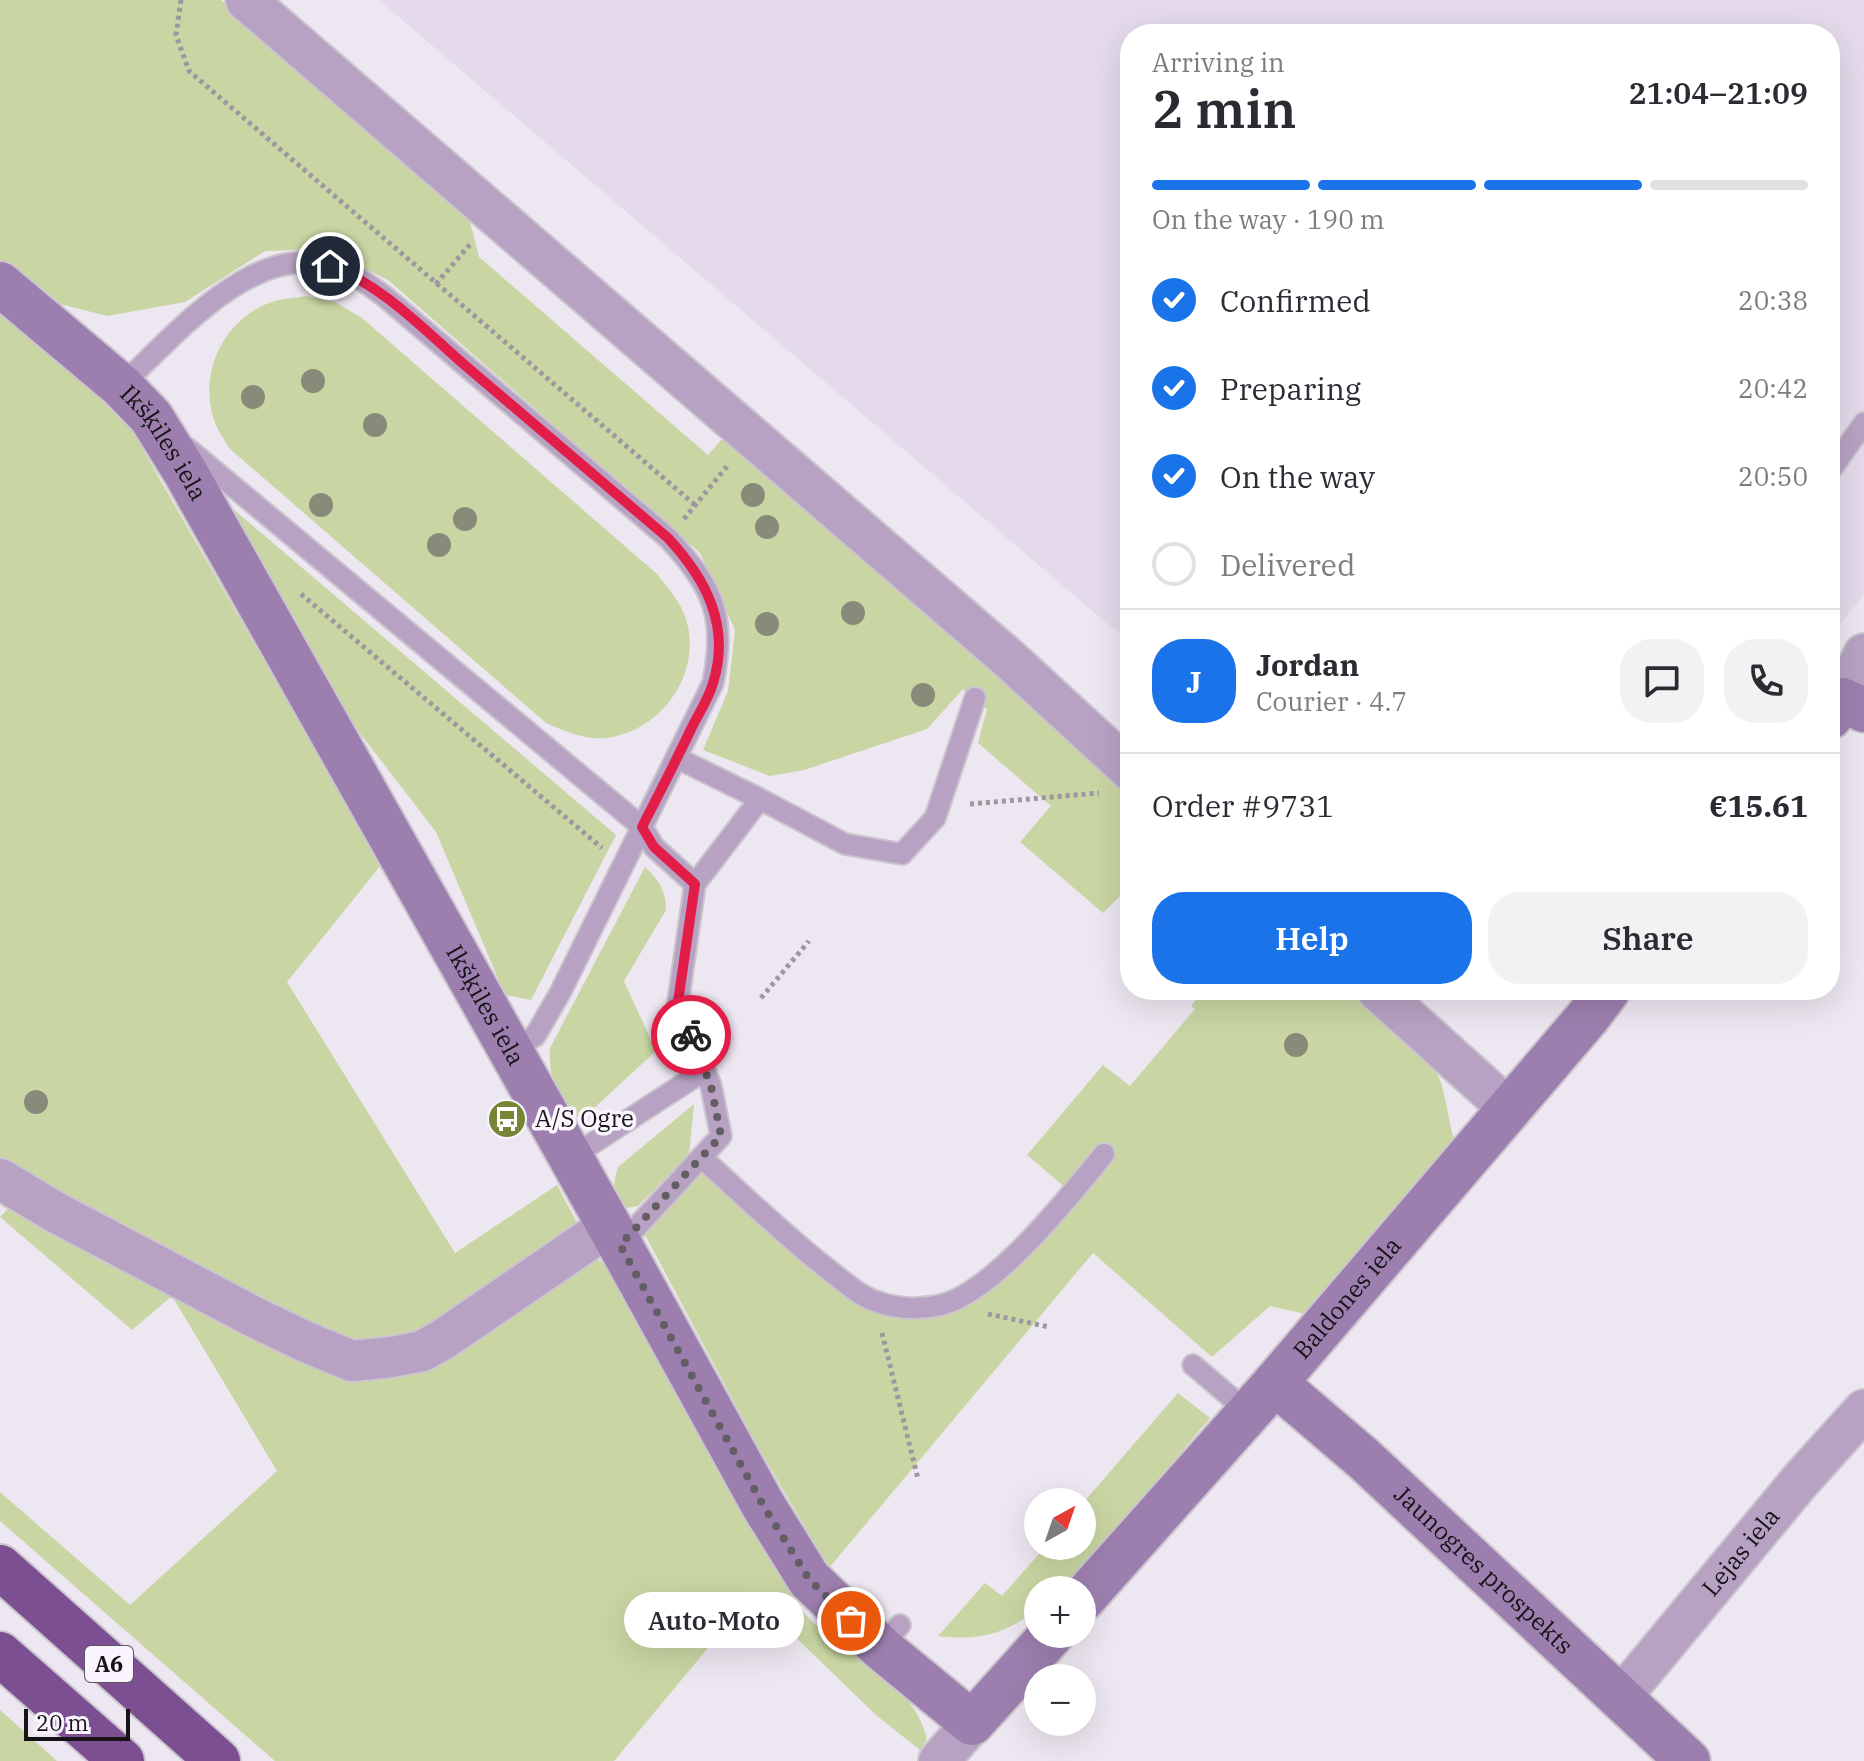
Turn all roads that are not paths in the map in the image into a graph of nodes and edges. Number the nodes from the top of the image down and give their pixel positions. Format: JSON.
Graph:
{"nodes":[{"id":1,"x":246,"y":0,"type":"edge"},
{"id":2,"x":0,"y":284,"type":"edge"},
{"id":3,"x":136,"y":401,"type":"junction"},
{"id":4,"x":1864,"y":423,"type":"edge"},
{"id":5,"x":1840,"y":457,"type":"edge"},
{"id":6,"x":1864,"y":654,"type":"edge"},
{"id":7,"x":975,"y":698,"type":"dead end"},
{"id":8,"x":1845,"y":709,"type":"edge"},
{"id":9,"x":677,"y":758,"type":"junction"},
{"id":10,"x":1116,"y":782,"type":"edge"},
{"id":11,"x":760,"y":799,"type":"junction"},
{"id":12,"x":642,"y":827,"type":"junction"},
{"id":13,"x":695,"y":884,"type":"junction"},
{"id":14,"x":1388,"y":1000,"type":"edge"},
{"id":15,"x":1600,"y":1000,"type":"edge"},
{"id":16,"x":510,"y":1049,"type":"junction"},
{"id":17,"x":705,"y":1070,"type":"junction"},
{"id":18,"x":1508,"y":1108,"type":"junction"},
{"id":19,"x":1104,"y":1154,"type":"dead end"},
{"id":20,"x":570,"y":1158,"type":"junction"},
{"id":21,"x":702,"y":1158,"type":"junction"},
{"id":22,"x":0,"y":1179,"type":"edge"},
{"id":23,"x":614,"y":1236,"type":"junction"},
{"id":24,"x":1193,"y":1365,"type":"dead end"},
{"id":25,"x":1261,"y":1397,"type":"junction"},
{"id":26,"x":1864,"y":1410,"type":"edge"},
{"id":27,"x":0,"y":1567,"type":"edge"},
{"id":28,"x":1096,"y":1584,"type":"edge"},
{"id":29,"x":1039,"y":1648,"type":"edge"},
{"id":30,"x":0,"y":1654,"type":"edge"},
{"id":31,"x":1621,"y":1697,"type":"junction"},
{"id":32,"x":972,"y":1723,"type":"junction"},
{"id":33,"x":122,"y":1761,"type":"edge"},
{"id":34,"x":218,"y":1761,"type":"edge"},
{"id":35,"x":939,"y":1761,"type":"edge"},
{"id":36,"x":1688,"y":1761,"type":"edge"}],
"edges":[{"from":1,"to":10,"type":"street"},
{"from":2,"to":3,"type":"street","name":"Ikšķiles iela"},
{"from":3,"to":9,"type":"lane"},
{"from":3,"to":12,"type":"lane"},
{"from":3,"to":16,"type":"street","name":"Ikšķiles iela"},
{"from":4,"to":5,"type":"lane"},
{"from":6,"to":8,"type":"street"},
{"from":7,"to":11,"type":"lane"},
{"from":9,"to":11,"type":"lane"},
{"from":9,"to":12,"type":"lane"},
{"from":11,"to":13,"type":"lane"},
{"from":12,"to":13,"type":"lane"},
{"from":12,"to":16,"type":"lane"},
{"from":13,"to":17,"type":"lane"},
{"from":14,"to":18,"type":"street"},
{"from":15,"to":18,"type":"street","name":"Baldones iela"},
{"from":16,"to":20,"type":"street","name":"Ikšķiles iela"},
{"from":17,"to":20,"type":"lane"},
{"from":17,"to":21,"type":"lane"},
{"from":18,"to":25,"type":"street","name":"Baldones iela"},
{"from":19,"to":21,"type":"lane"},
{"from":20,"to":23,"type":"street","name":"Ikšķiles iela"},
{"from":21,"to":23,"type":"lane"},
{"from":22,"to":23,"type":"street"},
{"from":23,"to":32,"type":"street","name":"Ikšķiles iela"},
{"from":24,"to":25,"type":"lane"},
{"from":25,"to":28,"type":"street","name":"Baldones iela"},
{"from":25,"to":31,"type":"street","name":"Jaunogres prospekts"},
{"from":26,"to":31,"type":"street","name":"Lejas iela"},
{"from":27,"to":34,"type":"highway","number":"A6"},
{"from":29,"to":32,"type":"street"},
{"from":30,"to":33,"type":"highway","number":"A6"},
{"from":31,"to":36,"type":"street","name":"Jaunogres prospekts"},
{"from":32,"to":35,"type":"street"}]}
